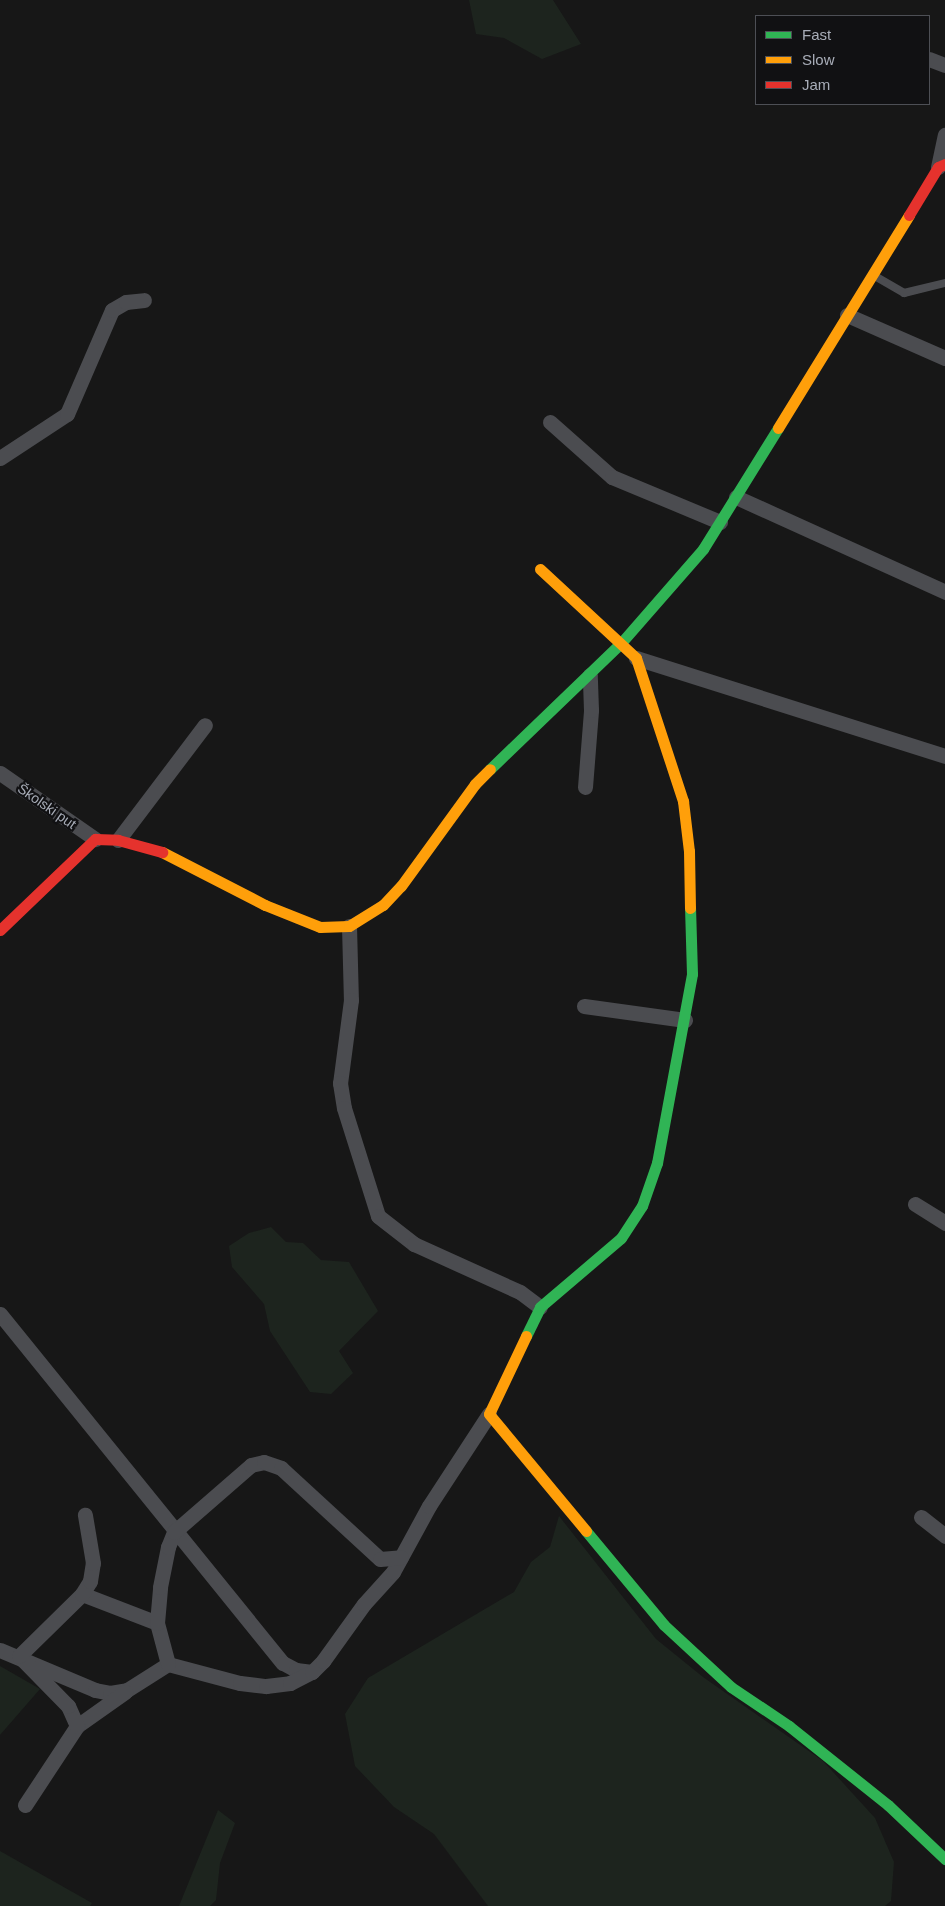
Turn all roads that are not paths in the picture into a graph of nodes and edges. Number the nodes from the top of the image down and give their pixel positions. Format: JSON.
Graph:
{"nodes":[{"id":1,"x":930,"y":60,"type":"edge"},
{"id":2,"x":945,"y":65,"type":"edge"},
{"id":3,"x":945,"y":135,"type":"edge"},
{"id":4,"x":941,"y":165,"type":"edge"},
{"id":5,"x":872,"y":274,"type":"junction"},
{"id":6,"x":945,"y":282,"type":"edge"},
{"id":7,"x":144,"y":300,"type":"dead end"},
{"id":8,"x":847,"y":315,"type":"junction"},
{"id":9,"x":945,"y":358,"type":"edge"},
{"id":10,"x":550,"y":422,"type":"dead end"},
{"id":11,"x":0,"y":458,"type":"edge"},
{"id":12,"x":736,"y":497,"type":"junction"},
{"id":13,"x":720,"y":522,"type":"junction"},
{"id":14,"x":540,"y":569,"type":"dead end"},
{"id":15,"x":945,"y":592,"type":"edge"},
{"id":16,"x":621,"y":643,"type":"junction"},
{"id":17,"x":636,"y":658,"type":"junction"},
{"id":18,"x":590,"y":675,"type":"junction"},
{"id":19,"x":205,"y":725,"type":"dead end"},
{"id":20,"x":945,"y":756,"type":"edge"},
{"id":21,"x":0,"y":773,"type":"edge"},
{"id":22,"x":585,"y":787,"type":"dead end"},
{"id":23,"x":95,"y":839,"type":"junction"},
{"id":24,"x":118,"y":840,"type":"junction"},
{"id":25,"x":349,"y":926,"type":"junction"},
{"id":26,"x":0,"y":930,"type":"edge"},
{"id":27,"x":584,"y":1006,"type":"dead end"},
{"id":28,"x":685,"y":1020,"type":"junction"},
{"id":29,"x":915,"y":1204,"type":"dead end"},
{"id":30,"x":945,"y":1223,"type":"edge"},
{"id":31,"x":540,"y":1307,"type":"junction"},
{"id":32,"x":0,"y":1314,"type":"edge"},
{"id":33,"x":489,"y":1414,"type":"junction"},
{"id":34,"x":85,"y":1515,"type":"dead end"},
{"id":35,"x":921,"y":1517,"type":"dead end"},
{"id":36,"x":174,"y":1532,"type":"junction"},
{"id":37,"x":945,"y":1536,"type":"edge"},
{"id":38,"x":401,"y":1557,"type":"junction"},
{"id":39,"x":82,"y":1594,"type":"junction"},
{"id":40,"x":157,"y":1623,"type":"junction"},
{"id":41,"x":0,"y":1650,"type":"edge"},
{"id":42,"x":19,"y":1656,"type":"junction"},
{"id":43,"x":168,"y":1664,"type":"junction"},
{"id":44,"x":312,"y":1672,"type":"junction"},
{"id":45,"x":127,"y":1690,"type":"junction"},
{"id":46,"x":77,"y":1726,"type":"junction"},
{"id":47,"x":25,"y":1805,"type":"dead end"},
{"id":48,"x":945,"y":1859,"type":"edge"}],
"edges":[{"from":1,"to":2,"type":"street"},
{"from":3,"to":4,"type":"street"},
{"from":4,"to":5,"type":"street"},
{"from":5,"to":6,"type":"lane"},
{"from":5,"to":8,"type":"street"},
{"from":7,"to":11,"type":"street"},
{"from":8,"to":9,"type":"street"},
{"from":8,"to":12,"type":"street"},
{"from":10,"to":13,"type":"street"},
{"from":12,"to":13,"type":"street"},
{"from":12,"to":15,"type":"street"},
{"from":13,"to":16,"type":"street"},
{"from":14,"to":16,"type":"street"},
{"from":16,"to":17,"type":"street"},
{"from":16,"to":18,"type":"street"},
{"from":17,"to":20,"type":"street"},
{"from":17,"to":28,"type":"street"},
{"from":18,"to":22,"type":"street"},
{"from":18,"to":25,"type":"street"},
{"from":19,"to":24,"type":"street"},
{"from":21,"to":23,"type":"street","name":"Školski put"},
{"from":23,"to":24,"type":"street"},
{"from":23,"to":26,"type":"street"},
{"from":24,"to":25,"type":"street"},
{"from":25,"to":31,"type":"street"},
{"from":27,"to":28,"type":"street"},
{"from":28,"to":31,"type":"street"},
{"from":29,"to":30,"type":"street"},
{"from":31,"to":33,"type":"street"},
{"from":32,"to":36,"type":"street"},
{"from":33,"to":38,"type":"street"},
{"from":33,"to":48,"type":"street"},
{"from":34,"to":39,"type":"street"},
{"from":35,"to":37,"type":"street"},
{"from":36,"to":38,"type":"street"},
{"from":36,"to":40,"type":"street"},
{"from":36,"to":44,"type":"street"},
{"from":38,"to":44,"type":"street"},
{"from":39,"to":40,"type":"street"},
{"from":39,"to":42,"type":"street"},
{"from":40,"to":43,"type":"street"},
{"from":41,"to":42,"type":"street"},
{"from":42,"to":45,"type":"street"},
{"from":42,"to":46,"type":"street"},
{"from":43,"to":44,"type":"street"},
{"from":43,"to":45,"type":"street"},
{"from":45,"to":46,"type":"street"},
{"from":46,"to":47,"type":"street"}]}
